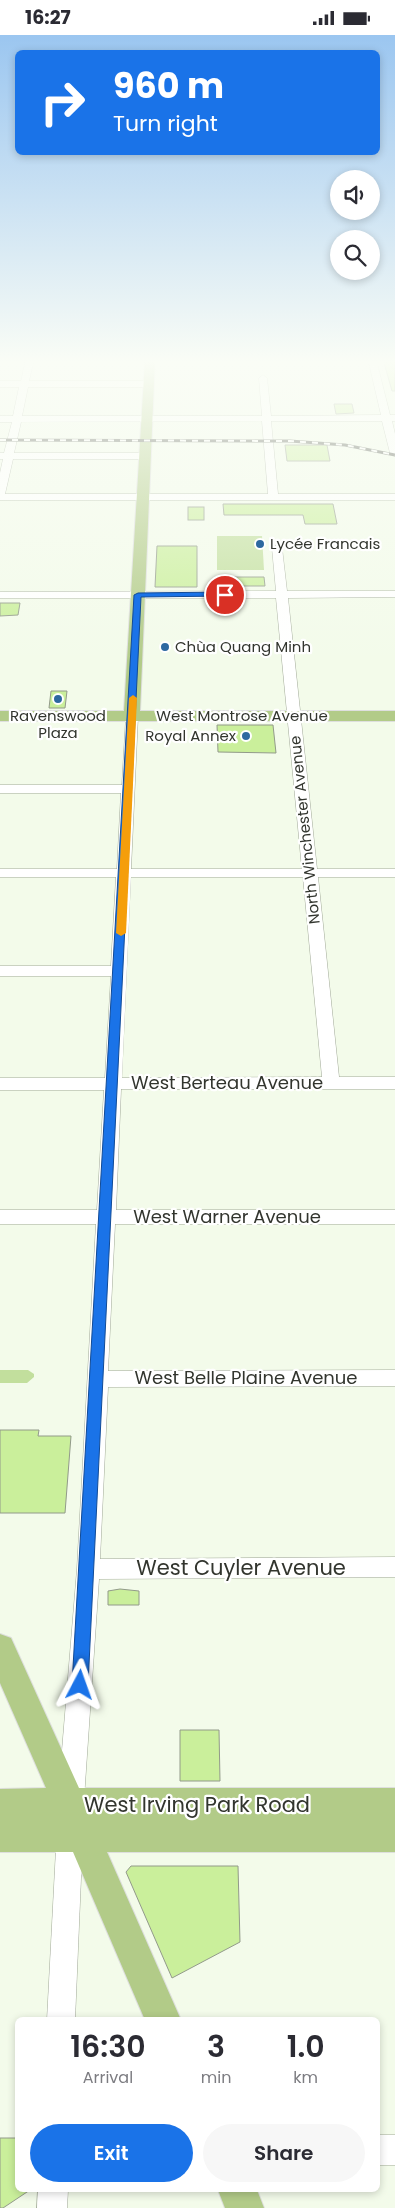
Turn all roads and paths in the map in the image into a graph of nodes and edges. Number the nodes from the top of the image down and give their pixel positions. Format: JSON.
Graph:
{"nodes":[{"id":1,"x":4,"y":460,"type":"edge"},
{"id":2,"x":145,"y":460,"type":"edge"},
{"id":3,"x":270,"y":460,"type":"edge"},
{"id":4,"x":0,"y":496,"type":"edge"},
{"id":5,"x":143,"y":497,"type":"junction"},
{"id":6,"x":273,"y":497,"type":"junction"},
{"id":7,"x":395,"y":497,"type":"edge"},
{"id":8,"x":277,"y":548,"type":"dead end"},
{"id":9,"x":0,"y":595,"type":"edge"},
{"id":10,"x":138,"y":595,"type":"junction"},
{"id":11,"x":282,"y":595,"type":"junction"},
{"id":12,"x":395,"y":595,"type":"edge"},
{"id":13,"x":0,"y":716,"type":"edge"},
{"id":14,"x":132,"y":716,"type":"junction"},
{"id":15,"x":293,"y":716,"type":"junction"},
{"id":16,"x":395,"y":716,"type":"edge"},
{"id":17,"x":0,"y":789,"type":"edge"},
{"id":18,"x":128,"y":789,"type":"junction"},
{"id":19,"x":124,"y":872,"type":"junction"},
{"id":20,"x":0,"y":873,"type":"edge"},
{"id":21,"x":310,"y":873,"type":"junction"},
{"id":22,"x":395,"y":873,"type":"edge"},
{"id":23,"x":0,"y":971,"type":"edge"},
{"id":24,"x":118,"y":971,"type":"junction"},
{"id":25,"x":113,"y":1083,"type":"junction"},
{"id":26,"x":331,"y":1083,"type":"junction"},
{"id":27,"x":395,"y":1083,"type":"edge"},
{"id":28,"x":0,"y":1084,"type":"edge"},
{"id":29,"x":0,"y":1217,"type":"edge"},
{"id":30,"x":106,"y":1217,"type":"junction"},
{"id":31,"x":395,"y":1217,"type":"edge"},
{"id":32,"x":395,"y":1378,"type":"edge"},
{"id":33,"x":98,"y":1379,"type":"junction"},
{"id":34,"x":395,"y":1567,"type":"edge"},
{"id":35,"x":88,"y":1569,"type":"junction"},
{"id":36,"x":0,"y":1648,"type":"edge"},
{"id":37,"x":395,"y":1804,"type":"edge"},
{"id":38,"x":0,"y":1805,"type":"edge"},
{"id":39,"x":74,"y":1825,"type":"junction"},
{"id":40,"x":0,"y":1835,"type":"edge"},
{"id":41,"x":395,"y":1835,"type":"edge"},
{"id":42,"x":60,"y":2017,"type":"edge"},
{"id":43,"x":162,"y":2017,"type":"edge"},
{"id":44,"x":380,"y":2149,"type":"edge"},
{"id":45,"x":395,"y":2150,"type":"edge"},
{"id":46,"x":52,"y":2192,"type":"edge"},
{"id":47,"x":238,"y":2192,"type":"edge"},
{"id":48,"x":52,"y":2208,"type":"edge"},
{"id":49,"x":245,"y":2208,"type":"edge"}],
"edges":[{"from":1,"to":4,"type":"street"},
{"from":2,"to":5,"type":"main road"},
{"from":3,"to":6,"type":"street"},
{"from":4,"to":5,"type":"street"},
{"from":5,"to":6,"type":"street"},
{"from":5,"to":10,"type":"main road"},
{"from":6,"to":7,"type":"street"},
{"from":8,"to":11,"type":"street","name":"North Winchester Avenue"},
{"from":9,"to":10,"type":"street"},
{"from":10,"to":11,"type":"street"},
{"from":10,"to":14,"type":"main road"},
{"from":11,"to":12,"type":"street"},
{"from":11,"to":15,"type":"street","name":"North Winchester Avenue"},
{"from":13,"to":14,"type":"main road","name":"West Montrose Avenue"},
{"from":14,"to":15,"type":"main road","name":"West Montrose Avenue"},
{"from":14,"to":18,"type":"street"},
{"from":15,"to":16,"type":"main road","name":"West Montrose Avenue"},
{"from":15,"to":21,"type":"street","name":"North Winchester Avenue"},
{"from":17,"to":18,"type":"street"},
{"from":18,"to":19,"type":"street"},
{"from":19,"to":20,"type":"street"},
{"from":19,"to":21,"type":"street"},
{"from":19,"to":24,"type":"street"},
{"from":21,"to":22,"type":"street"},
{"from":21,"to":26,"type":"street","name":"North Winchester Avenue"},
{"from":23,"to":24,"type":"street"},
{"from":24,"to":25,"type":"street"},
{"from":25,"to":26,"type":"street","name":"West Berteau Avenue"},
{"from":25,"to":28,"type":"street","name":"West Berteau Avenue"},
{"from":25,"to":30,"type":"street"},
{"from":26,"to":27,"type":"street","name":"West Berteau Avenue"},
{"from":29,"to":30,"type":"street","name":"West Warner Avenue"},
{"from":30,"to":31,"type":"street","name":"West Warner Avenue"},
{"from":30,"to":33,"type":"street"},
{"from":32,"to":33,"type":"street","name":"West Belle Plaine Avenue"},
{"from":33,"to":35,"type":"street"},
{"from":34,"to":35,"type":"street","name":"West Cuyler Avenue"},
{"from":35,"to":39,"type":"street"},
{"from":36,"to":39,"type":"main road"},
{"from":37,"to":39,"type":"main road","name":"West Irving Park Road"},
{"from":38,"to":39,"type":"main road","name":"West Irving Park Road"},
{"from":39,"to":40,"type":"main road","name":"West Irving Park Road"},
{"from":39,"to":41,"type":"main road","name":"West Irving Park Road"},
{"from":39,"to":42,"type":"street"},
{"from":39,"to":43,"type":"main road"},
{"from":44,"to":45,"type":"street"},
{"from":46,"to":48,"type":"street"},
{"from":47,"to":49,"type":"main road"}]}
